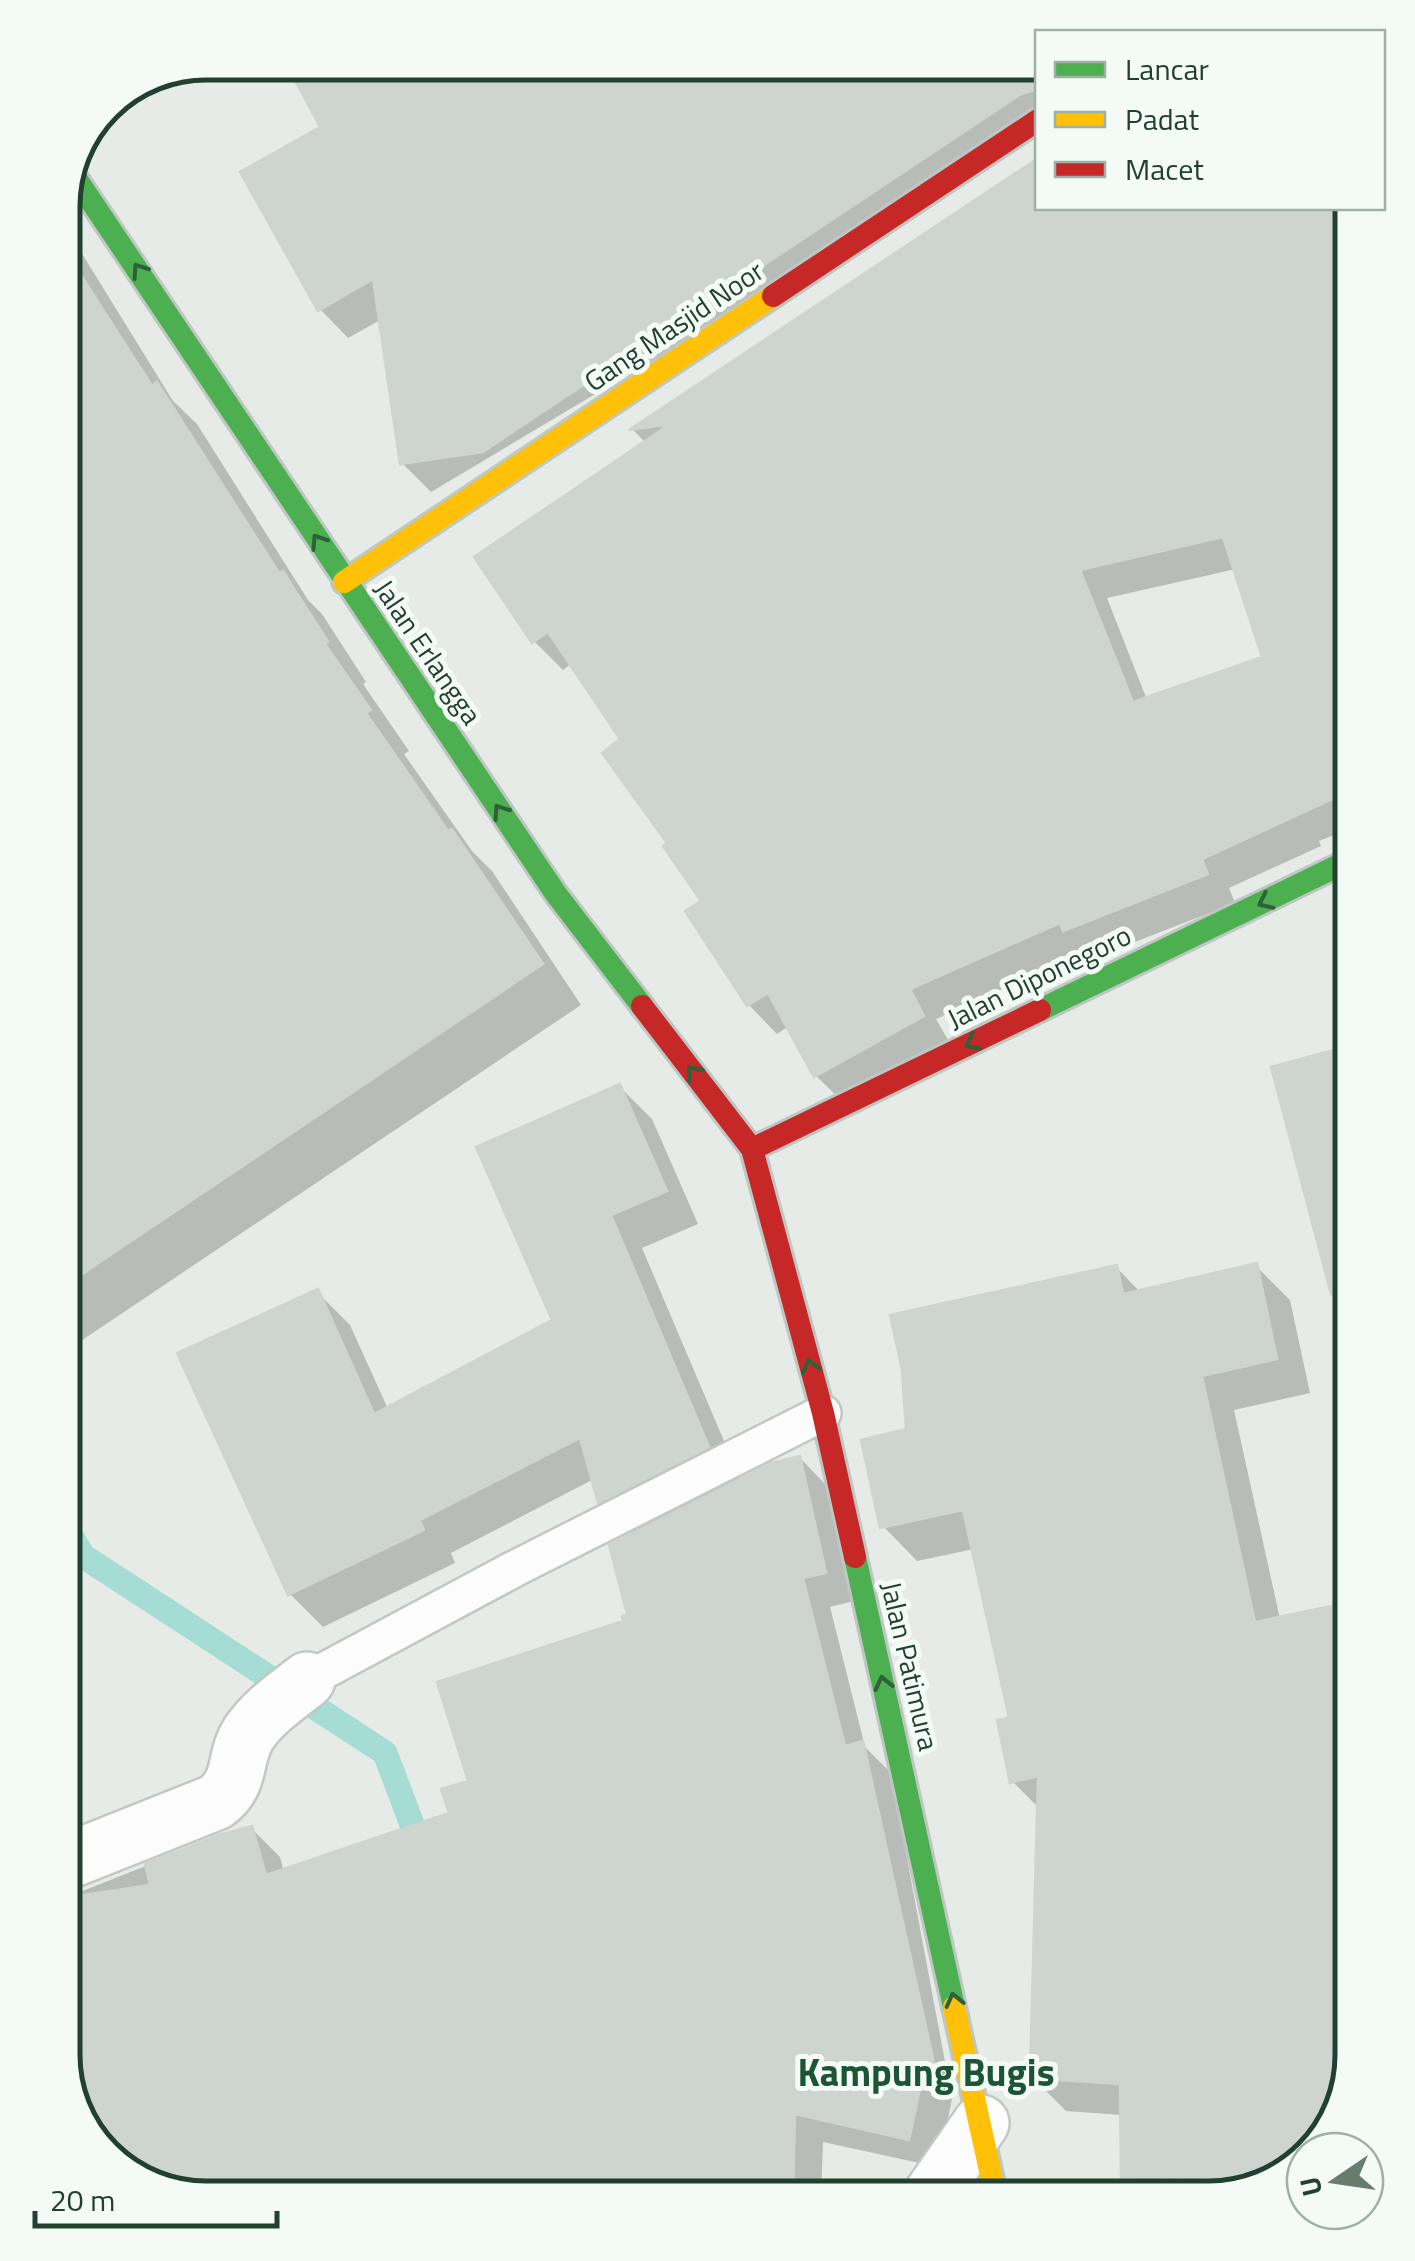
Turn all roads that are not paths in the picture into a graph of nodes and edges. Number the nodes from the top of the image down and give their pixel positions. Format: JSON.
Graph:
{"nodes":[{"id":1,"x":1035,"y":122,"type":"edge"},
{"id":2,"x":82,"y":187,"type":"edge"},
{"id":3,"x":344,"y":582,"type":"junction"},
{"id":4,"x":1335,"y":867,"type":"edge"},
{"id":5,"x":752,"y":1149,"type":"junction"},
{"id":6,"x":823,"y":1413,"type":"junction"},
{"id":7,"x":289,"y":1694,"type":"joint"},
{"id":8,"x":80,"y":1857,"type":"edge"},
{"id":9,"x":981,"y":2123,"type":"junction"},
{"id":10,"x":942,"y":2181,"type":"edge"},
{"id":11,"x":993,"y":2181,"type":"edge"}],
"edges":[{"from":1,"to":3,"type":"main road","name":"Gang Masjid Noor"},
{"from":3,"to":2,"type":"main road","name":"Jalan Erlangga","one_way":true},
{"from":5,"to":3,"type":"main road","name":"Jalan Erlangga","one_way":true},
{"from":4,"to":5,"type":"main road","name":"Jalan Diponegoro","one_way":true},
{"from":6,"to":5,"type":"main road","name":"Jalan Patimura","one_way":true},
{"from":6,"to":7,"type":"lane"},
{"from":9,"to":6,"type":"main road","name":"Jalan Patimura","one_way":true},
{"from":7,"to":8,"type":"street"},
{"from":9,"to":10,"type":"street"},
{"from":9,"to":11,"type":"main road","name":"Jalan Patimura"}]}
